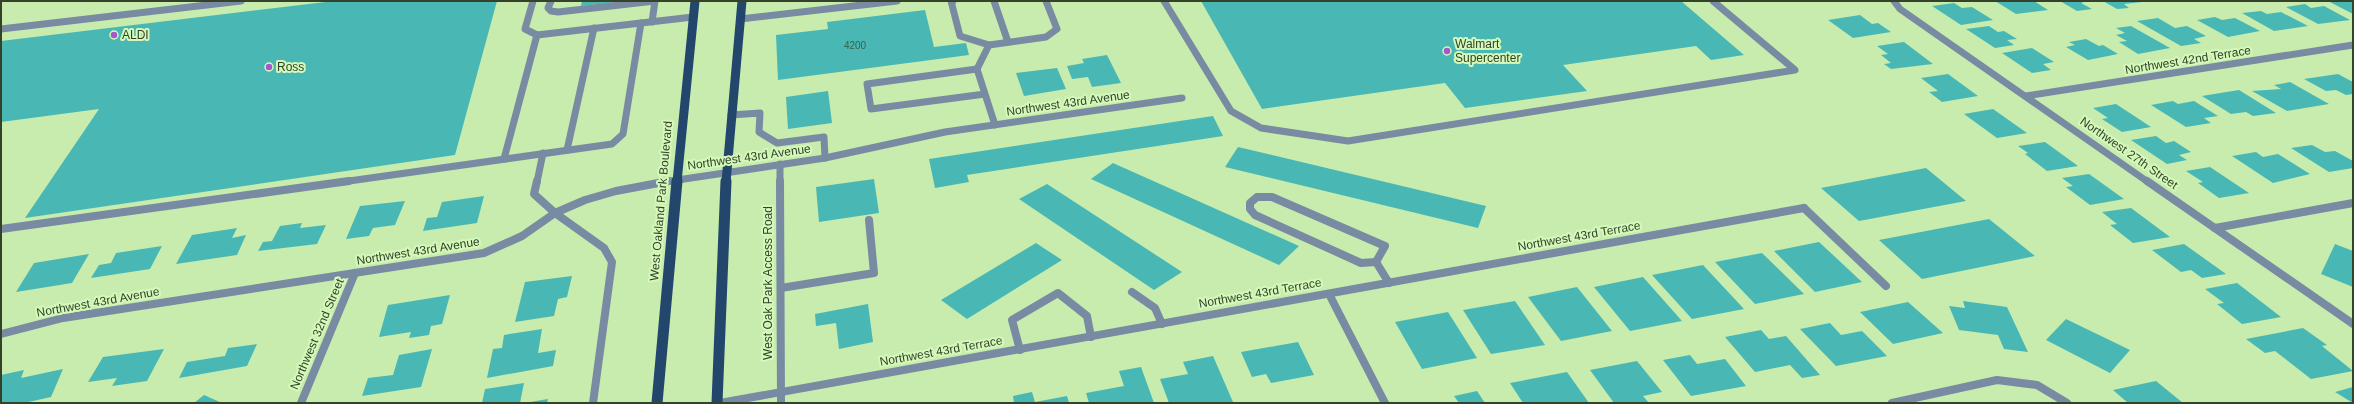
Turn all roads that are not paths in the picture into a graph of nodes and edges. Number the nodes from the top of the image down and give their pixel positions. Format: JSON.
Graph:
{"nodes":[{"id":1,"x":241,"y":1,"type":"edge"},
{"id":2,"x":533,"y":1,"type":"edge"},
{"id":3,"x":551,"y":1,"type":"edge"},
{"id":4,"x":655,"y":1,"type":"edge"},
{"id":5,"x":695,"y":1,"type":"edge"},
{"id":6,"x":742,"y":1,"type":"edge"},
{"id":7,"x":897,"y":1,"type":"edge"},
{"id":8,"x":952,"y":1,"type":"edge"},
{"id":9,"x":994,"y":1,"type":"edge"},
{"id":10,"x":1046,"y":1,"type":"edge"},
{"id":11,"x":1164,"y":1,"type":"edge"},
{"id":12,"x":1713,"y":1,"type":"edge"},
{"id":13,"x":1894,"y":1,"type":"edge"},
{"id":14,"x":693,"y":17,"type":"junction"},
{"id":15,"x":740,"y":19,"type":"junction"},
{"id":16,"x":652,"y":22,"type":"junction"},
{"id":17,"x":641,"y":23,"type":"junction"},
{"id":18,"x":594,"y":28,"type":"junction"},
{"id":19,"x":1,"y":29,"type":"edge"},
{"id":20,"x":537,"y":35,"type":"junction"},
{"id":21,"x":1008,"y":42,"type":"junction"},
{"id":22,"x":989,"y":45,"type":"junction"},
{"id":23,"x":2353,"y":45,"type":"edge"},
{"id":24,"x":977,"y":70,"type":"junction"},
{"id":25,"x":985,"y":94,"type":"junction"},
{"id":26,"x":2026,"y":96,"type":"junction"},
{"id":27,"x":1182,"y":98,"type":"dead end"},
{"id":28,"x":731,"y":115,"type":"junction"},
{"id":29,"x":995,"y":125,"type":"junction"},
{"id":30,"x":567,"y":150,"type":"junction"},
{"id":31,"x":543,"y":153,"type":"junction"},
{"id":32,"x":825,"y":158,"type":"junction"},
{"id":33,"x":504,"y":159,"type":"junction"},
{"id":34,"x":780,"y":164,"type":"junction"},
{"id":35,"x":726,"y":172,"type":"junction"},
{"id":36,"x":677,"y":179,"type":"junction"},
{"id":37,"x":2353,"y":203,"type":"edge"},
{"id":38,"x":555,"y":213,"type":"junction"},
{"id":39,"x":869,"y":220,"type":"dead end"},
{"id":40,"x":2215,"y":228,"type":"junction"},
{"id":41,"x":1,"y":229,"type":"edge"},
{"id":42,"x":1376,"y":262,"type":"junction"},
{"id":43,"x":354,"y":273,"type":"junction"},
{"id":44,"x":1389,"y":283,"type":"junction"},
{"id":45,"x":1886,"y":286,"type":"dead end"},
{"id":46,"x":781,"y":288,"type":"junction"},
{"id":47,"x":1132,"y":292,"type":"dead end"},
{"id":48,"x":1329,"y":294,"type":"junction"},
{"id":49,"x":1162,"y":324,"type":"junction"},
{"id":50,"x":2353,"y":324,"type":"edge"},
{"id":51,"x":1,"y":334,"type":"edge"},
{"id":52,"x":1091,"y":337,"type":"junction"},
{"id":53,"x":1020,"y":350,"type":"junction"},
{"id":54,"x":781,"y":393,"type":"junction"},
{"id":55,"x":301,"y":403,"type":"edge"},
{"id":56,"x":593,"y":403,"type":"edge"},
{"id":57,"x":657,"y":403,"type":"edge"},
{"id":58,"x":719,"y":403,"type":"edge"},
{"id":59,"x":781,"y":403,"type":"edge"},
{"id":60,"x":1385,"y":403,"type":"edge"},
{"id":61,"x":1892,"y":403,"type":"edge"},
{"id":62,"x":2067,"y":403,"type":"edge"}],
"edges":[{"from":1,"to":19,"type":"street"},
{"from":2,"to":20,"type":"street"},
{"from":3,"to":4,"type":"street"},
{"from":4,"to":16,"type":"street"},
{"from":5,"to":14,"type":"main road","name":"West Oakland Park Boulevard"},
{"from":6,"to":15,"type":"main road"},
{"from":7,"to":15,"type":"street"},
{"from":8,"to":22,"type":"street"},
{"from":9,"to":21,"type":"street"},
{"from":10,"to":21,"type":"street"},
{"from":11,"to":12,"type":"street"},
{"from":13,"to":26,"type":"street","name":"Northwest 27th Street"},
{"from":14,"to":16,"type":"street"},
{"from":14,"to":36,"type":"main road","name":"West Oakland Park Boulevard"},
{"from":15,"to":28,"type":"main road"},
{"from":16,"to":17,"type":"street"},
{"from":17,"to":18,"type":"street"},
{"from":17,"to":30,"type":"street"},
{"from":18,"to":20,"type":"street"},
{"from":18,"to":30,"type":"street"},
{"from":20,"to":33,"type":"street"},
{"from":21,"to":22,"type":"street"},
{"from":22,"to":24,"type":"street"},
{"from":23,"to":26,"type":"street","name":"Northwest 42nd Terrace"},
{"from":24,"to":25,"type":"street"},
{"from":24,"to":25,"type":"street"},
{"from":25,"to":29,"type":"street"},
{"from":26,"to":40,"type":"street","name":"Northwest 27th Street"},
{"from":27,"to":29,"type":"street","name":"Northwest 43rd Avenue"},
{"from":28,"to":32,"type":"street"},
{"from":28,"to":35,"type":"main road"},
{"from":29,"to":32,"type":"street","name":"Northwest 43rd Avenue"},
{"from":30,"to":31,"type":"street"},
{"from":31,"to":33,"type":"street"},
{"from":31,"to":38,"type":"street"},
{"from":32,"to":34,"type":"street","name":"Northwest 43rd Avenue"},
{"from":33,"to":41,"type":"street"},
{"from":34,"to":35,"type":"street","name":"Northwest 43rd Avenue"},
{"from":34,"to":46,"type":"street","name":"West Oak Park Access Road"},
{"from":35,"to":36,"type":"street","name":"Northwest 43rd Avenue"},
{"from":35,"to":58,"type":"main road"},
{"from":36,"to":38,"type":"street","name":"Northwest 43rd Avenue"},
{"from":36,"to":57,"type":"main road","name":"West Oakland Park Boulevard"},
{"from":37,"to":40,"type":"street"},
{"from":38,"to":43,"type":"street","name":"Northwest 43rd Avenue"},
{"from":38,"to":56,"type":"street"},
{"from":39,"to":46,"type":"street"},
{"from":40,"to":50,"type":"street","name":"Northwest 27th Street"},
{"from":42,"to":42,"type":"street"},
{"from":42,"to":44,"type":"street"},
{"from":43,"to":51,"type":"street","name":"Northwest 43rd Avenue"},
{"from":43,"to":55,"type":"street","name":"Northwest 32nd Street"},
{"from":44,"to":45,"type":"street","name":"Northwest 43rd Terrace"},
{"from":44,"to":48,"type":"street","name":"Northwest 43rd Terrace"},
{"from":46,"to":54,"type":"street","name":"West Oak Park Access Road"},
{"from":47,"to":49,"type":"street"},
{"from":48,"to":49,"type":"street","name":"Northwest 43rd Terrace"},
{"from":48,"to":60,"type":"street"},
{"from":49,"to":52,"type":"street","name":"Northwest 43rd Terrace"},
{"from":52,"to":53,"type":"street","name":"Northwest 43rd Terrace"},
{"from":52,"to":53,"type":"street"},
{"from":53,"to":54,"type":"street","name":"Northwest 43rd Terrace"},
{"from":54,"to":58,"type":"street","name":"Northwest 43rd Terrace"},
{"from":54,"to":59,"type":"street","name":"West Oak Park Access Road"},
{"from":61,"to":62,"type":"street"}]}
